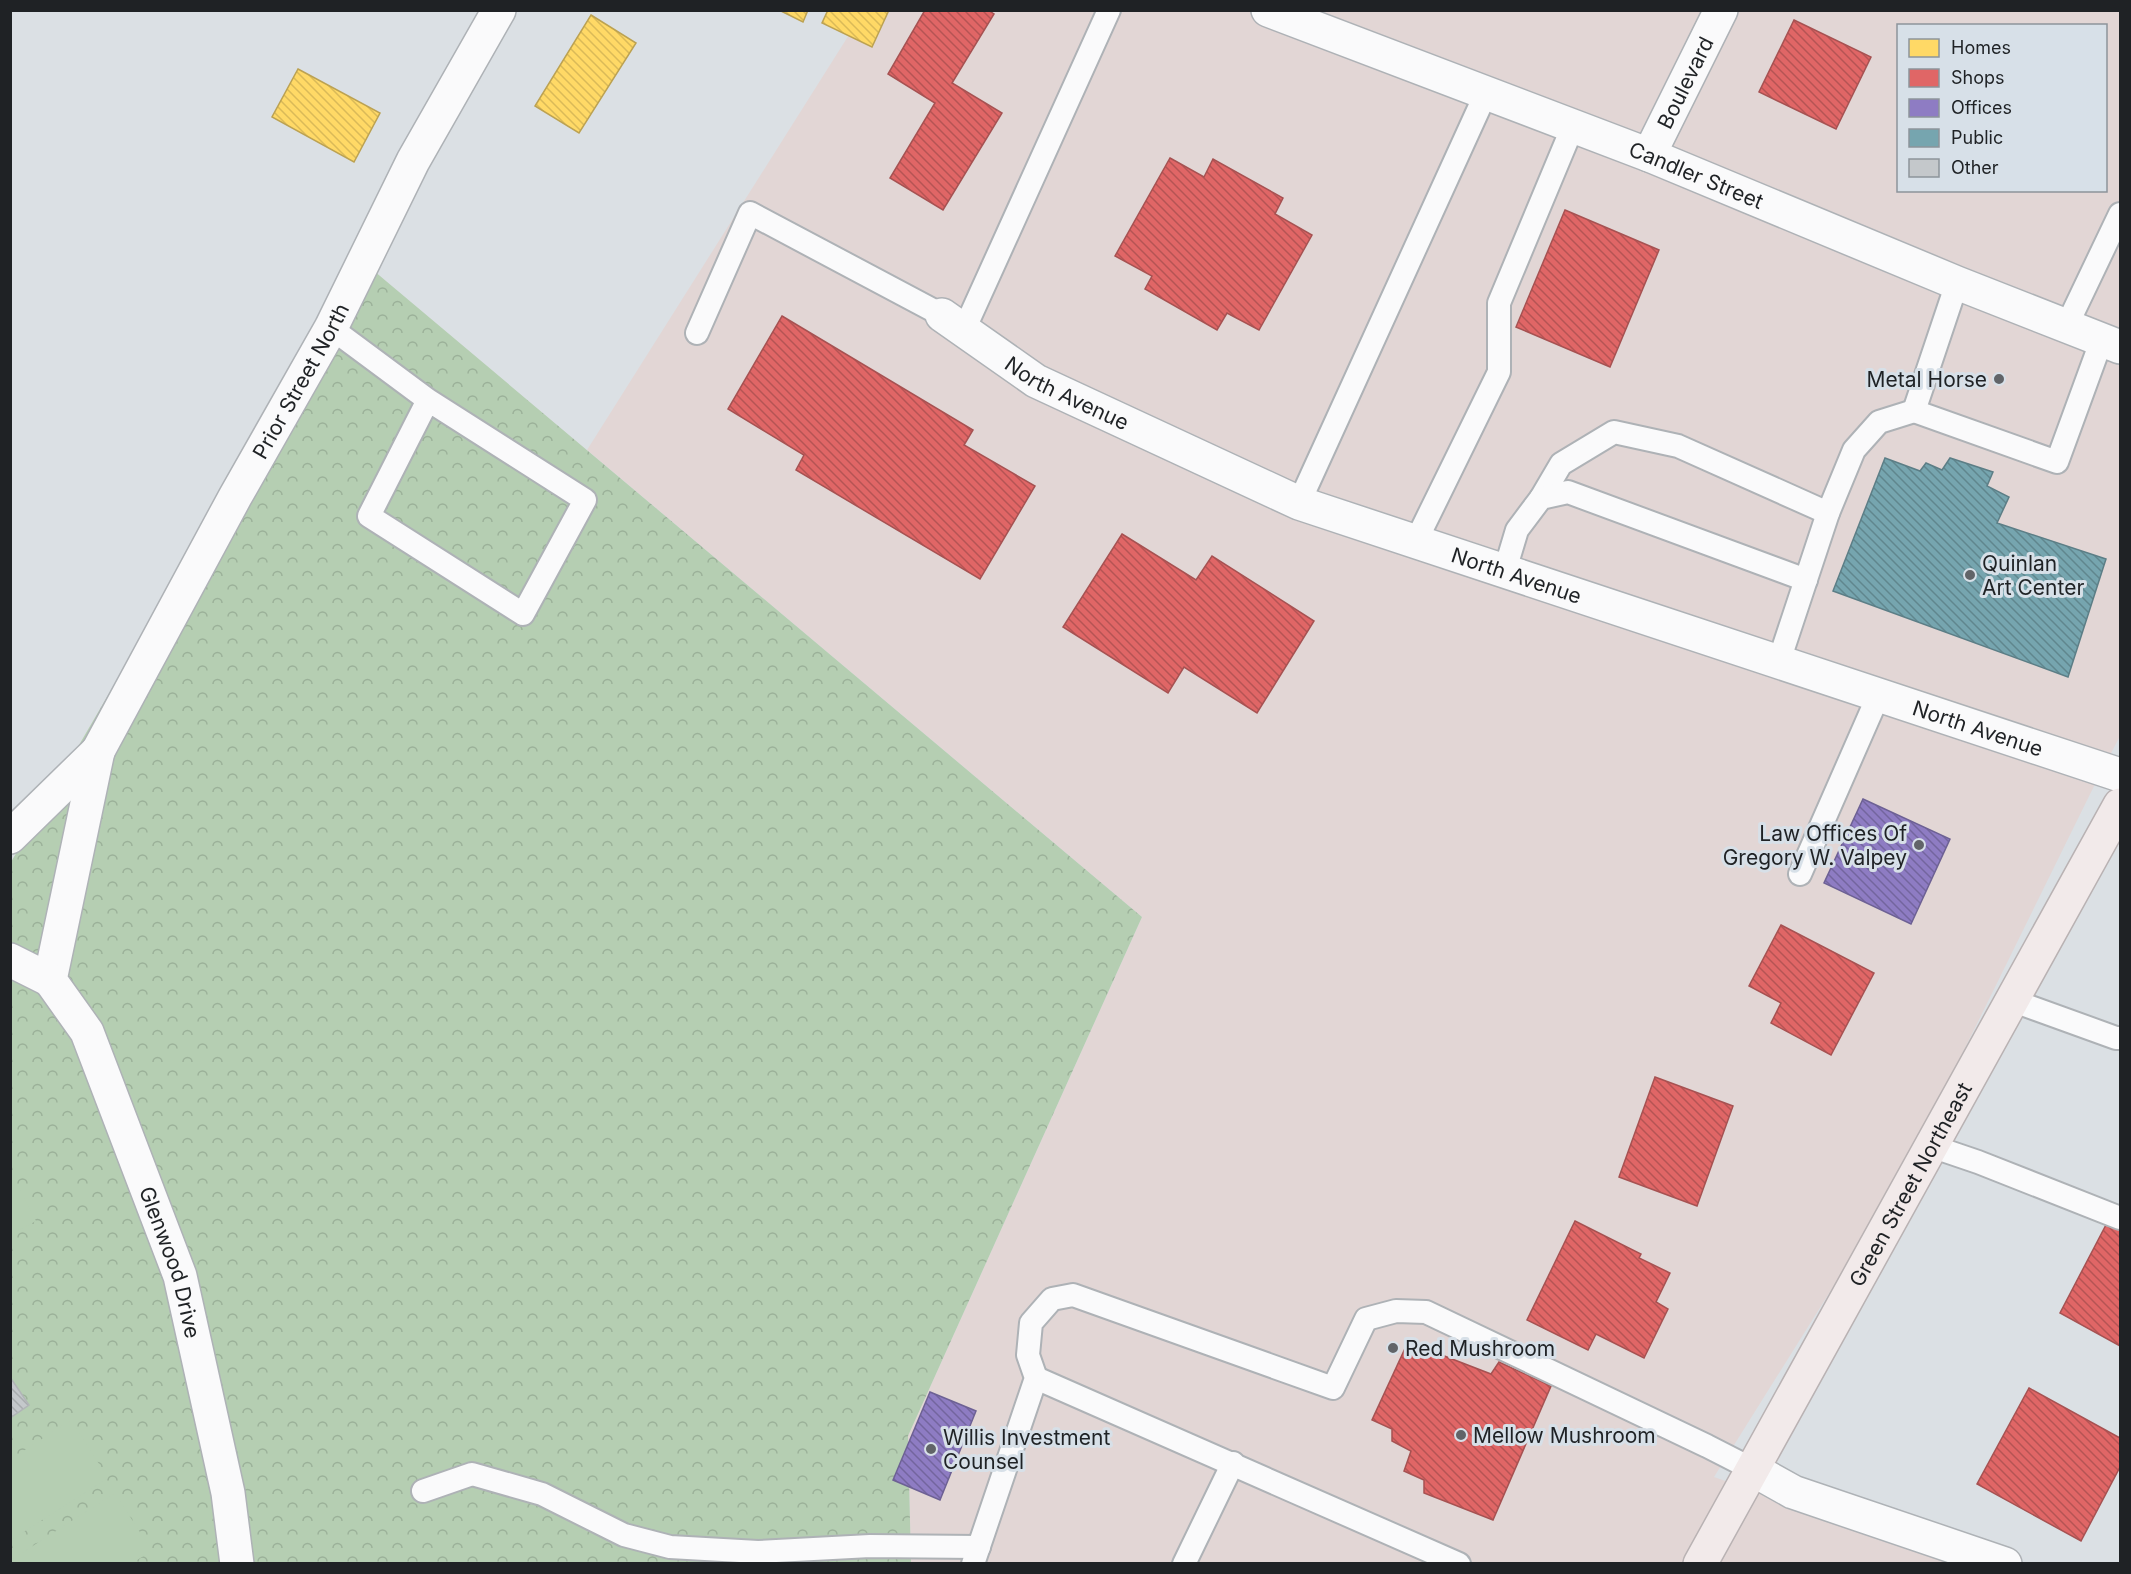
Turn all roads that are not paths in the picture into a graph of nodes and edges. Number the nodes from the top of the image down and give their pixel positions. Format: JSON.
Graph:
{"nodes":[{"id":1,"x":499,"y":10,"type":"edge"},
{"id":2,"x":1109,"y":10,"type":"edge"},
{"id":3,"x":1268,"y":10,"type":"edge"},
{"id":4,"x":1721,"y":10,"type":"edge"},
{"id":5,"x":1486,"y":93,"type":"junction"},
{"id":6,"x":1574,"y":126,"type":"junction"},
{"id":7,"x":1648,"y":155,"type":"junction"},
{"id":8,"x":2121,"y":214,"type":"edge"},
{"id":9,"x":1957,"y":283,"type":"junction"},
{"id":10,"x":953,"y":322,"type":"junction"},
{"id":11,"x":2067,"y":325,"type":"junction"},
{"id":12,"x":331,"y":328,"type":"junction"},
{"id":13,"x":696,"y":333,"type":"dead end"},
{"id":14,"x":2111,"y":343,"type":"edge"},
{"id":15,"x":428,"y":400,"type":"junction"},
{"id":16,"x":1914,"y":411,"type":"junction"},
{"id":17,"x":1541,"y":498,"type":"junction"},
{"id":18,"x":1299,"y":503,"type":"junction"},
{"id":19,"x":1828,"y":513,"type":"junction"},
{"id":20,"x":1416,"y":541,"type":"junction"},
{"id":21,"x":1504,"y":570,"type":"junction"},
{"id":22,"x":1806,"y":580,"type":"junction"},
{"id":23,"x":1779,"y":661,"type":"junction"},
{"id":24,"x":1879,"y":694,"type":"junction"},
{"id":25,"x":98,"y":752,"type":"junction"},
{"id":26,"x":2121,"y":775,"type":"edge"},
{"id":27,"x":2121,"y":805,"type":"edge"},
{"id":28,"x":10,"y":837,"type":"edge"},
{"id":29,"x":1800,"y":874,"type":"dead end"},
{"id":30,"x":10,"y":960,"type":"edge"},
{"id":31,"x":50,"y":980,"type":"junction"},
{"id":32,"x":2011,"y":1000,"type":"junction"},
{"id":33,"x":2121,"y":1038,"type":"edge"},
{"id":34,"x":1931,"y":1146,"type":"junction"},
{"id":35,"x":2121,"y":1218,"type":"edge"},
{"id":36,"x":1036,"y":1378,"type":"junction"},
{"id":37,"x":1233,"y":1463,"type":"junction"},
{"id":38,"x":1752,"y":1469,"type":"junction"},
{"id":39,"x":423,"y":1491,"type":"dead end"},
{"id":40,"x":976,"y":1555,"type":"edge"},
{"id":41,"x":237,"y":1563,"type":"edge"},
{"id":42,"x":1184,"y":1563,"type":"edge"},
{"id":43,"x":1459,"y":1563,"type":"edge"},
{"id":44,"x":1700,"y":1563,"type":"edge"},
{"id":45,"x":2005,"y":1563,"type":"edge"}],
"edges":[{"from":1,"to":12,"type":"street","name":"Prior Street North"},
{"from":2,"to":10,"type":"lane"},
{"from":3,"to":5,"type":"street","name":"Candler Street"},
{"from":4,"to":7,"type":"street","name":"Boulevard"},
{"from":5,"to":6,"type":"street","name":"Candler Street"},
{"from":5,"to":18,"type":"lane"},
{"from":6,"to":7,"type":"street","name":"Candler Street"},
{"from":6,"to":20,"type":"lane"},
{"from":7,"to":9,"type":"street","name":"Candler Street"},
{"from":8,"to":11,"type":"lane"},
{"from":9,"to":11,"type":"street","name":"Candler Street"},
{"from":9,"to":16,"type":"lane"},
{"from":10,"to":13,"type":"lane"},
{"from":10,"to":18,"type":"street","name":"North Avenue"},
{"from":11,"to":14,"type":"street","name":"Candler Street"},
{"from":12,"to":15,"type":"lane"},
{"from":12,"to":25,"type":"street","name":"Prior Street North"},
{"from":14,"to":16,"type":"lane"},
{"from":15,"to":15,"type":"lane"},
{"from":16,"to":19,"type":"lane"},
{"from":17,"to":19,"type":"lane"},
{"from":17,"to":21,"type":"lane"},
{"from":17,"to":22,"type":"lane"},
{"from":18,"to":20,"type":"street","name":"North Avenue"},
{"from":19,"to":22,"type":"lane"},
{"from":20,"to":21,"type":"street","name":"North Avenue"},
{"from":21,"to":23,"type":"street","name":"North Avenue"},
{"from":22,"to":23,"type":"lane"},
{"from":23,"to":24,"type":"street","name":"North Avenue"},
{"from":24,"to":26,"type":"street","name":"North Avenue"},
{"from":24,"to":29,"type":"lane"},
{"from":25,"to":28,"type":"street"},
{"from":25,"to":31,"type":"street"},
{"from":27,"to":32,"type":"highway","name":"Green Street Northeast"},
{"from":30,"to":31,"type":"street","name":"Glenwood Drive"},
{"from":31,"to":41,"type":"street","name":"Glenwood Drive"},
{"from":32,"to":33,"type":"lane"},
{"from":32,"to":34,"type":"highway","name":"Green Street Northeast"},
{"from":34,"to":35,"type":"lane"},
{"from":34,"to":38,"type":"highway","name":"Green Street Northeast"},
{"from":36,"to":37,"type":"lane"},
{"from":36,"to":38,"type":"lane"},
{"from":36,"to":40,"type":"lane"},
{"from":37,"to":42,"type":"lane"},
{"from":37,"to":43,"type":"lane"},
{"from":38,"to":44,"type":"highway","name":"Green Street Northeast"},
{"from":38,"to":45,"type":"street"},
{"from":39,"to":40,"type":"lane"}]}
